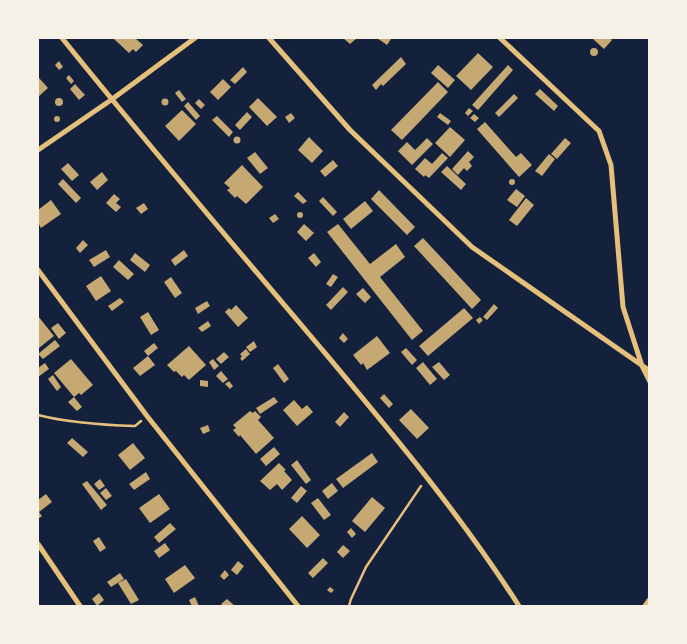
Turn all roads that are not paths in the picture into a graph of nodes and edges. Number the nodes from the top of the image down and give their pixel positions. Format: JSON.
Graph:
{"nodes":[{"id":1,"x":62,"y":38,"type":"edge"},
{"id":2,"x":195,"y":38,"type":"edge"},
{"id":3,"x":269,"y":38,"type":"edge"},
{"id":4,"x":500,"y":38,"type":"edge"},
{"id":5,"x":111,"y":100,"type":"junction"},
{"id":6,"x":38,"y":150,"type":"edge"},
{"id":7,"x":38,"y":270,"type":"edge"},
{"id":8,"x":642,"y":366,"type":"junction"},
{"id":9,"x":650,"y":371,"type":"edge"},
{"id":10,"x":650,"y":382,"type":"edge"},
{"id":11,"x":38,"y":544,"type":"edge"},
{"id":12,"x":650,"y":599,"type":"edge"},
{"id":13,"x":80,"y":606,"type":"edge"},
{"id":14,"x":298,"y":606,"type":"edge"},
{"id":15,"x":519,"y":606,"type":"edge"},
{"id":16,"x":645,"y":606,"type":"edge"}],
"edges":[{"from":1,"to":5,"type":"street"},
{"from":2,"to":5,"type":"street"},
{"from":3,"to":8,"type":"street"},
{"from":4,"to":8,"type":"street"},
{"from":5,"to":6,"type":"street"},
{"from":5,"to":15,"type":"street"},
{"from":7,"to":14,"type":"street"},
{"from":8,"to":9,"type":"street"},
{"from":8,"to":10,"type":"street"},
{"from":11,"to":13,"type":"street"},
{"from":12,"to":16,"type":"street"}]}
